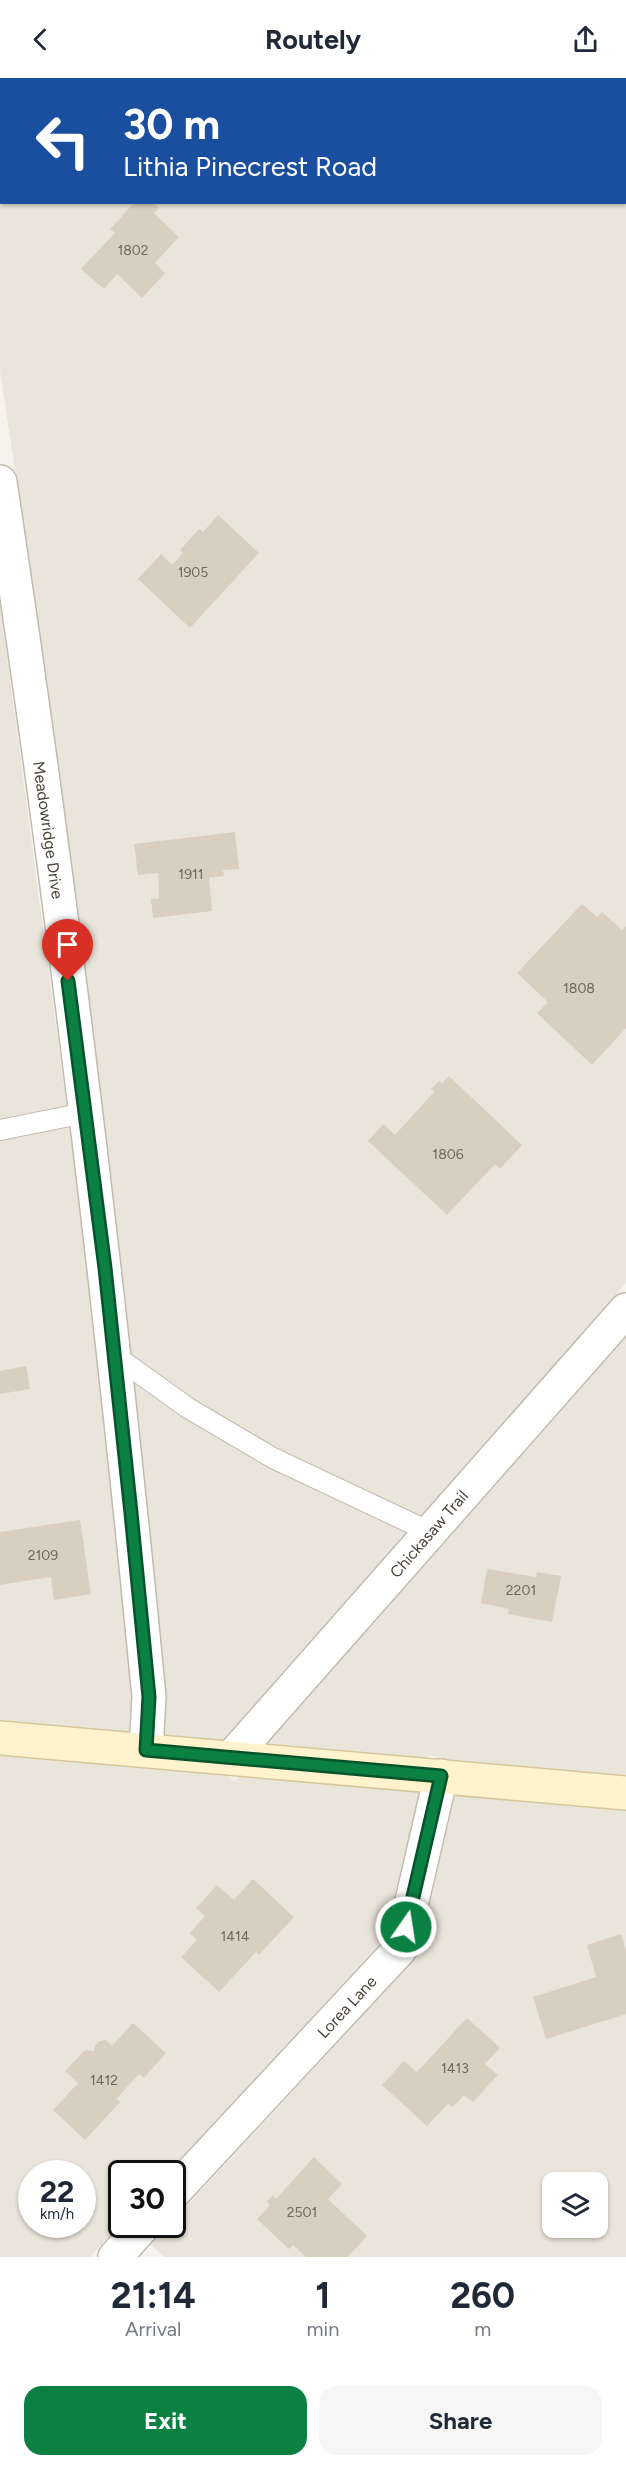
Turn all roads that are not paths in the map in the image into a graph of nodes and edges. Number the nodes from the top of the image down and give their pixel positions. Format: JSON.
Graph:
{"nodes":[{"id":1,"x":0,"y":482,"type":"edge"},
{"id":2,"x":85,"y":1113,"type":"junction"},
{"id":3,"x":0,"y":1130,"type":"edge"},
{"id":4,"x":626,"y":1310,"type":"edge"},
{"id":5,"x":114,"y":1354,"type":"junction"},
{"id":6,"x":430,"y":1532,"type":"junction"},
{"id":7,"x":0,"y":1738,"type":"edge"},
{"id":8,"x":146,"y":1750,"type":"junction"},
{"id":9,"x":231,"y":1758,"type":"junction"},
{"id":10,"x":441,"y":1776,"type":"junction"},
{"id":11,"x":626,"y":1793,"type":"edge"},
{"id":12,"x":186,"y":2179,"type":"edge"}],
"edges":[{"from":1,"to":2,"type":"street","name":"Meadowridge Drive"},
{"from":2,"to":3,"type":"lane"},
{"from":2,"to":5,"type":"street","name":"Meadowridge Drive"},
{"from":4,"to":6,"type":"street","name":"Chickasaw Trail"},
{"from":5,"to":6,"type":"lane"},
{"from":5,"to":8,"type":"street","name":"Meadowridge Drive"},
{"from":6,"to":9,"type":"street","name":"Chickasaw Trail"},
{"from":7,"to":8,"type":"main road"},
{"from":8,"to":9,"type":"main road"},
{"from":9,"to":10,"type":"main road"},
{"from":10,"to":11,"type":"main road"},
{"from":10,"to":12,"type":"street","name":"Lorea Lane"}]}
